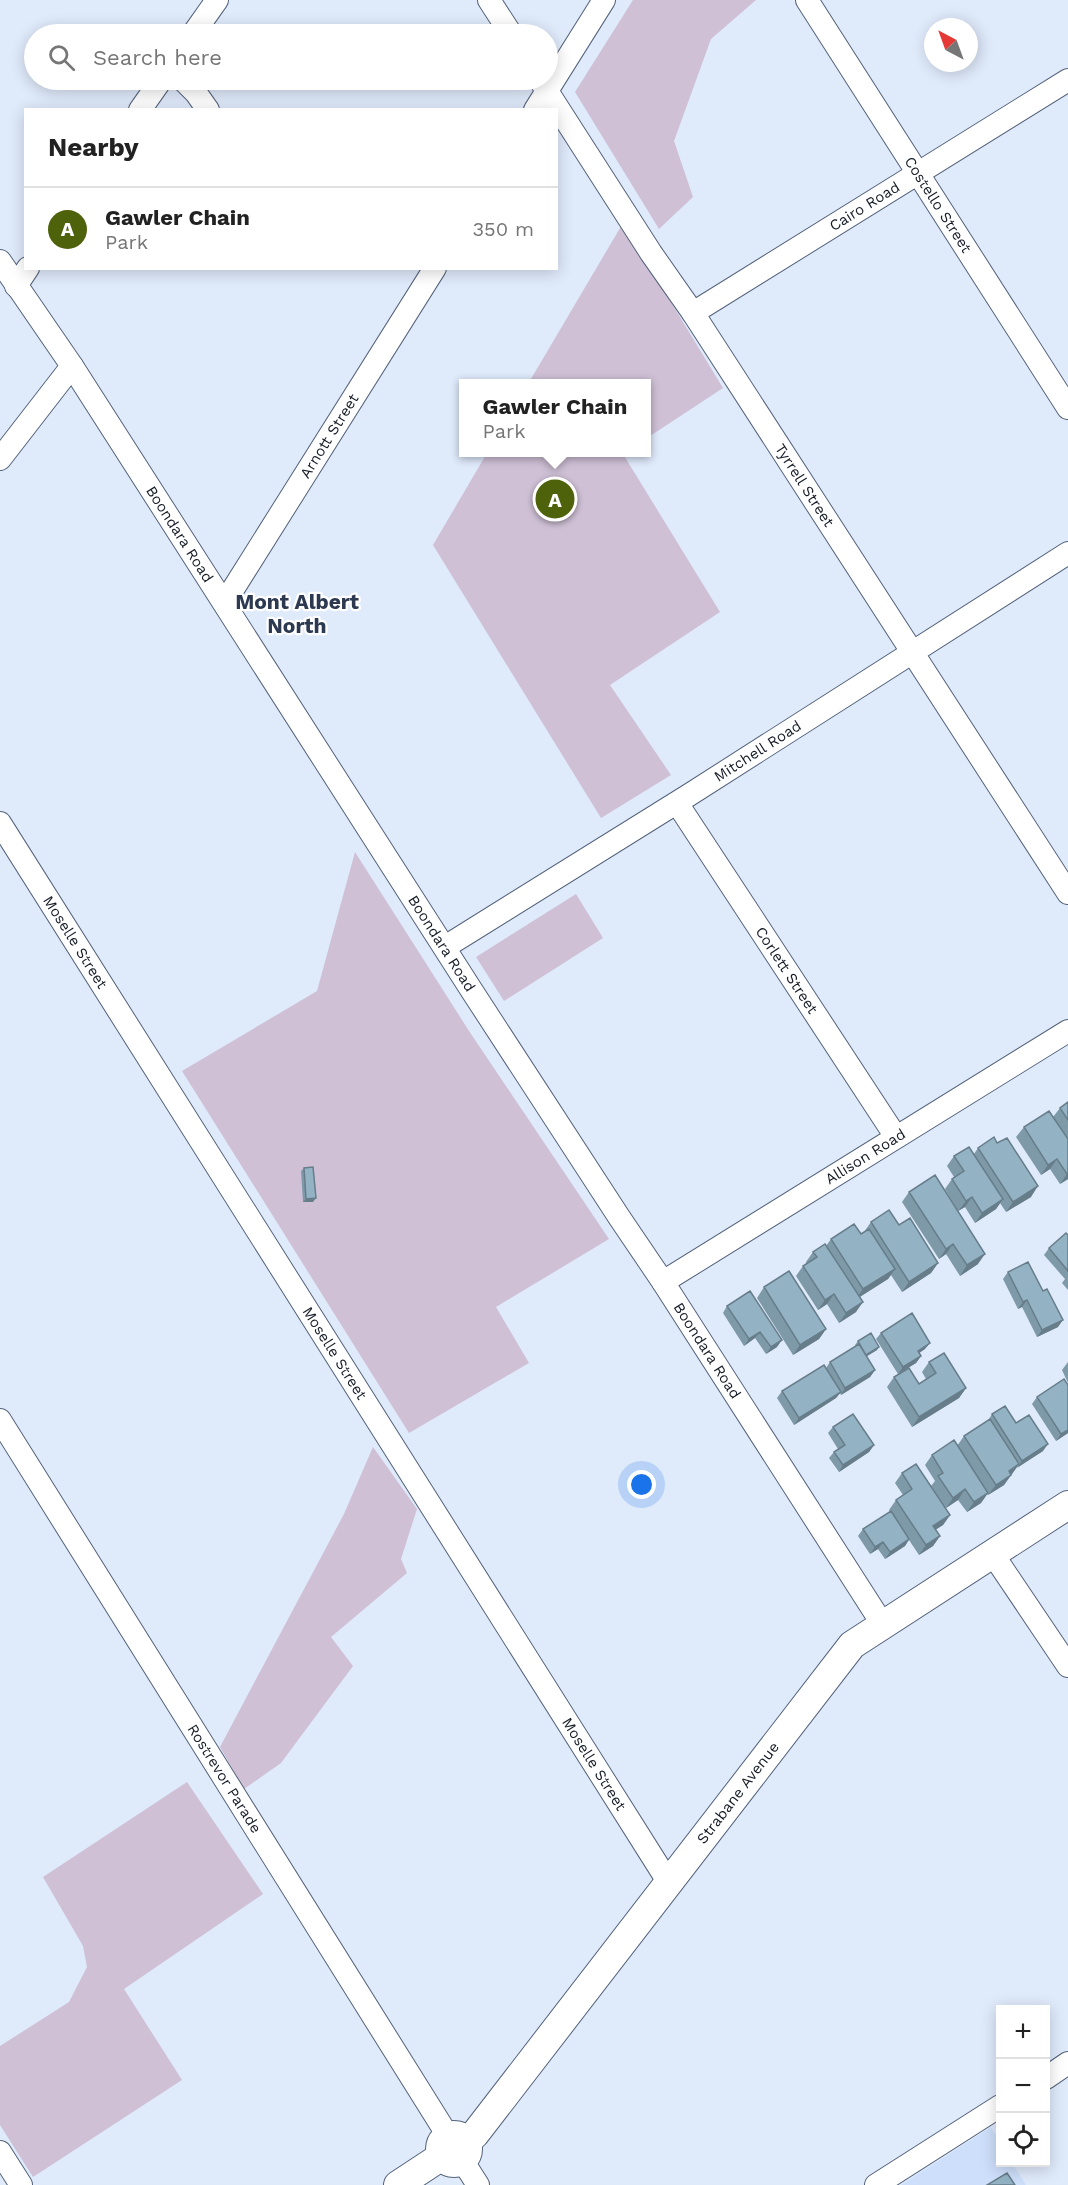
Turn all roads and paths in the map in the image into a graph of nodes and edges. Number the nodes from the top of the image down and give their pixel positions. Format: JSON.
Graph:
{"nodes":[{"id":1,"x":217,"y":0,"type":"edge"},
{"id":2,"x":489,"y":0,"type":"edge"},
{"id":3,"x":604,"y":0,"type":"edge"},
{"id":4,"x":807,"y":0,"type":"edge"},
{"id":5,"x":200,"y":24,"type":"edge"},
{"id":6,"x":505,"y":24,"type":"edge"},
{"id":7,"x":558,"y":64,"type":"edge"},
{"id":8,"x":1068,"y":80,"type":"edge"},
{"id":9,"x":153,"y":90,"type":"edge"},
{"id":10,"x":191,"y":90,"type":"edge"},
{"id":11,"x":541,"y":90,"type":"edge"},
{"id":12,"x":546,"y":90,"type":"edge"},
{"id":13,"x":141,"y":108,"type":"edge"},
{"id":14,"x":206,"y":108,"type":"edge"},
{"id":15,"x":536,"y":108,"type":"edge"},
{"id":16,"x":558,"y":108,"type":"edge"},
{"id":17,"x":558,"y":108,"type":"edge"},
{"id":18,"x":918,"y":175,"type":"junction"},
{"id":19,"x":0,"y":261,"type":"edge"},
{"id":20,"x":434,"y":270,"type":"edge"},
{"id":21,"x":22,"y":277,"type":"edge"},
{"id":22,"x":693,"y":313,"type":"junction"},
{"id":23,"x":72,"y":366,"type":"junction"},
{"id":24,"x":1068,"y":408,"type":"edge"},
{"id":25,"x":0,"y":459,"type":"edge"},
{"id":26,"x":1068,"y":553,"type":"edge"},
{"id":27,"x":225,"y":602,"type":"junction"},
{"id":28,"x":912,"y":652,"type":"junction"},
{"id":29,"x":677,"y":803,"type":"junction"},
{"id":30,"x":0,"y":823,"type":"edge"},
{"id":31,"x":1068,"y":893,"type":"edge"},
{"id":32,"x":445,"y":947,"type":"junction"},
{"id":33,"x":1068,"y":1031,"type":"edge"},
{"id":34,"x":896,"y":1137,"type":"junction"},
{"id":35,"x":663,"y":1282,"type":"junction"},
{"id":36,"x":0,"y":1420,"type":"edge"},
{"id":37,"x":1068,"y":1505,"type":"edge"},
{"id":38,"x":992,"y":1553,"type":"junction"},
{"id":39,"x":883,"y":1625,"type":"junction"},
{"id":40,"x":1068,"y":1666,"type":"edge"},
{"id":41,"x":669,"y":1883,"type":"junction"},
{"id":42,"x":1068,"y":2063,"type":"edge"},
{"id":43,"x":1050,"y":2075,"type":"edge"},
{"id":44,"x":996,"y":2109,"type":"edge"},
{"id":45,"x":455,"y":2149,"type":"junction"},
{"id":46,"x":0,"y":2152,"type":"edge"},
{"id":47,"x":21,"y":2185,"type":"edge"},
{"id":48,"x":398,"y":2185,"type":"edge"},
{"id":49,"x":478,"y":2185,"type":"edge"},
{"id":50,"x":876,"y":2185,"type":"edge"}],
"edges":[{"from":1,"to":5,"type":"street"},
{"from":2,"to":6,"type":"street"},
{"from":3,"to":7,"type":"street"},
{"from":4,"to":18,"type":"street","name":"Costello Street"},
{"from":8,"to":18,"type":"street","name":"Cairo Road"},
{"from":9,"to":13,"type":"street"},
{"from":10,"to":14,"type":"street"},
{"from":11,"to":15,"type":"street"},
{"from":12,"to":17,"type":"street","name":"Tyrrell Street"},
{"from":16,"to":22,"type":"street","name":"Tyrrell Street"},
{"from":18,"to":22,"type":"street","name":"Cairo Road"},
{"from":18,"to":24,"type":"street","name":"Costello Street"},
{"from":19,"to":21,"type":"street","name":"Boondara Road"},
{"from":20,"to":27,"type":"street","name":"Arnott Street"},
{"from":21,"to":23,"type":"street","name":"Boondara Road"},
{"from":22,"to":28,"type":"street","name":"Tyrrell Street"},
{"from":23,"to":25,"type":"street"},
{"from":23,"to":27,"type":"street","name":"Boondara Road"},
{"from":26,"to":28,"type":"street","name":"Mitchell Road"},
{"from":27,"to":32,"type":"street","name":"Boondara Road"},
{"from":28,"to":29,"type":"street","name":"Mitchell Road"},
{"from":28,"to":31,"type":"street","name":"Tyrrell Street"},
{"from":29,"to":32,"type":"street","name":"Mitchell Road"},
{"from":29,"to":34,"type":"street","name":"Corlett Street"},
{"from":30,"to":41,"type":"street","name":"Moselle Street"},
{"from":32,"to":35,"type":"street","name":"Boondara Road"},
{"from":33,"to":34,"type":"street","name":"Allison Road"},
{"from":34,"to":35,"type":"street","name":"Allison Road"},
{"from":35,"to":39,"type":"street","name":"Boondara Road"},
{"from":36,"to":45,"type":"street","name":"Rostrevor Parade"},
{"from":37,"to":38,"type":"street","name":"Strabane Avenue"},
{"from":38,"to":39,"type":"street","name":"Strabane Avenue"},
{"from":38,"to":40,"type":"street"},
{"from":39,"to":41,"type":"street","name":"Strabane Avenue"},
{"from":41,"to":45,"type":"street","name":"Strabane Avenue"},
{"from":42,"to":43,"type":"street"},
{"from":44,"to":50,"type":"street"},
{"from":45,"to":48,"type":"street","name":"Strabane Avenue"},
{"from":45,"to":49,"type":"street","name":"Rostrevor Parade"},
{"from":46,"to":47,"type":"street"}]}
